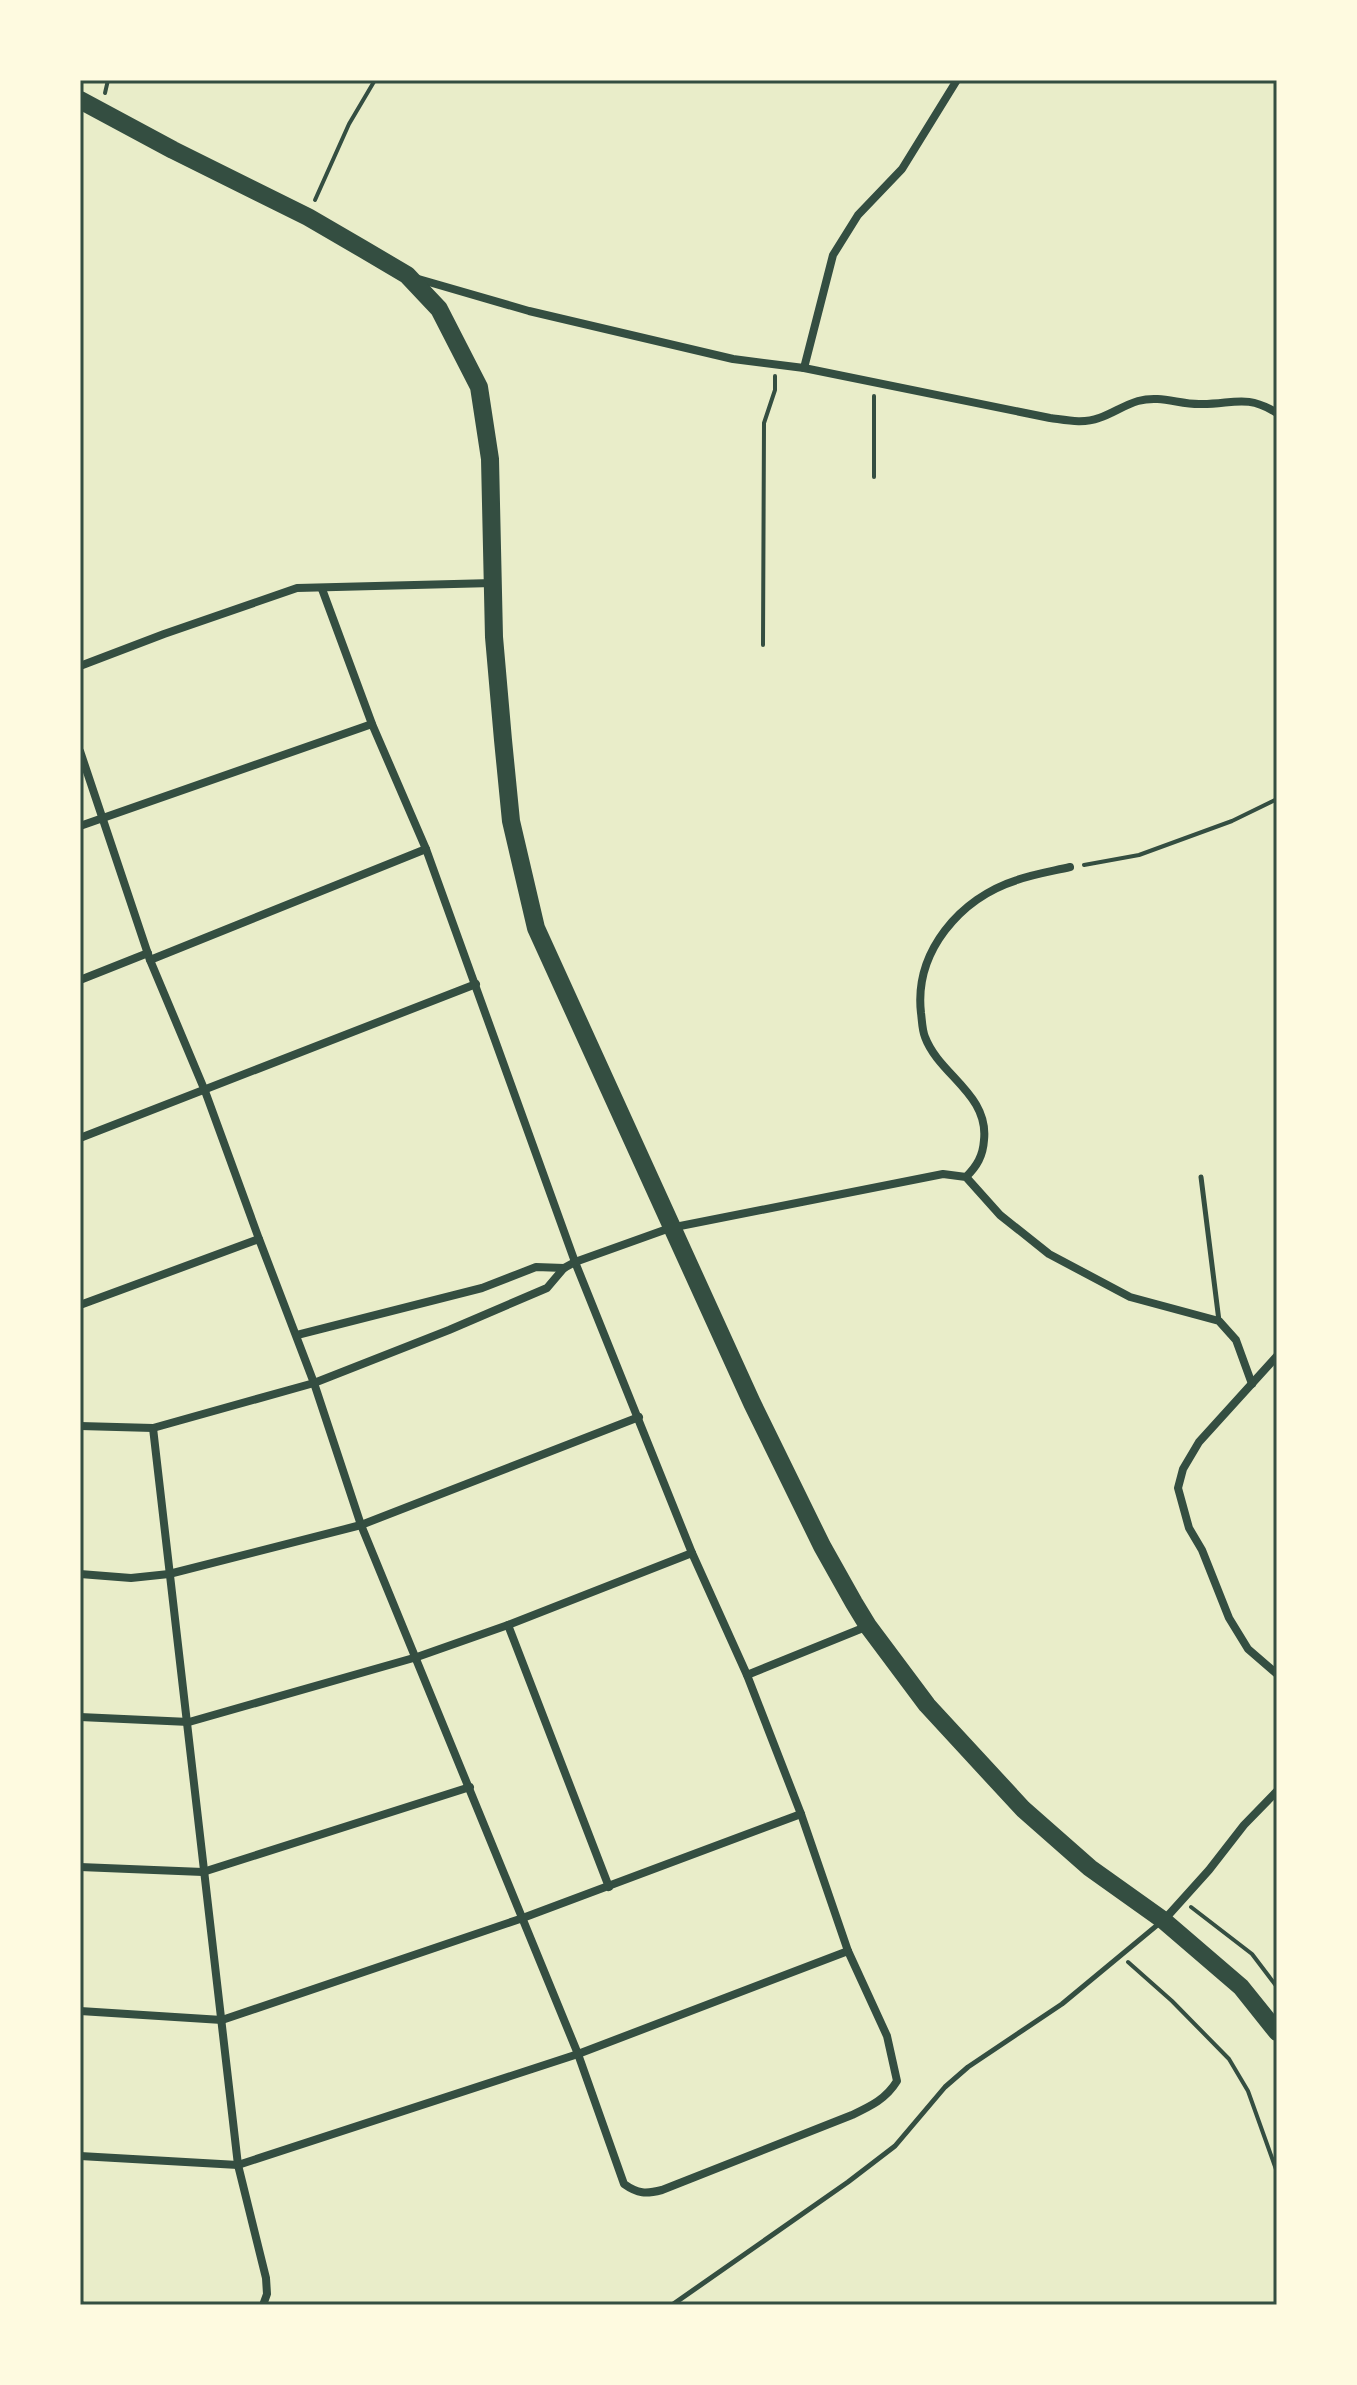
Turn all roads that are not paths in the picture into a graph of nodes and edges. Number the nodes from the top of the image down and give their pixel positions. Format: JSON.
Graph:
{"nodes":[{"id":1,"x":957,"y":80,"type":"edge"},
{"id":2,"x":80,"y":100,"type":"edge"},
{"id":3,"x":407,"y":275,"type":"junction"},
{"id":4,"x":804,"y":368,"type":"junction"},
{"id":5,"x":1277,"y":413,"type":"edge"},
{"id":6,"x":494,"y":583,"type":"junction"},
{"id":7,"x":322,"y":589,"type":"junction"},
{"id":8,"x":80,"y":666,"type":"edge"},
{"id":9,"x":372,"y":724,"type":"junction"},
{"id":10,"x":80,"y":751,"type":"edge"},
{"id":11,"x":103,"y":818,"type":"junction"},
{"id":12,"x":80,"y":826,"type":"edge"},
{"id":13,"x":426,"y":849,"type":"junction"},
{"id":14,"x":1070,"y":867,"type":"road end"},
{"id":15,"x":149,"y":956,"type":"junction"},
{"id":16,"x":80,"y":980,"type":"edge"},
{"id":17,"x":476,"y":984,"type":"junction"},
{"id":18,"x":205,"y":1091,"type":"junction"},
{"id":19,"x":80,"y":1138,"type":"edge"},
{"id":20,"x":966,"y":1177,"type":"junction"},
{"id":21,"x":1201,"y":1177,"type":"dead end"},
{"id":22,"x":670,"y":1228,"type":"junction"},
{"id":23,"x":259,"y":1239,"type":"junction"},
{"id":24,"x":575,"y":1262,"type":"junction"},
{"id":25,"x":564,"y":1268,"type":"junction"},
{"id":26,"x":80,"y":1305,"type":"edge"},
{"id":27,"x":1219,"y":1321,"type":"junction"},
{"id":28,"x":297,"y":1335,"type":"junction"},
{"id":29,"x":1277,"y":1356,"type":"edge"},
{"id":30,"x":314,"y":1383,"type":"junction"},
{"id":31,"x":1252,"y":1384,"type":"junction"},
{"id":32,"x":639,"y":1417,"type":"junction"},
{"id":33,"x":80,"y":1426,"type":"edge"},
{"id":34,"x":153,"y":1428,"type":"junction"},
{"id":35,"x":361,"y":1525,"type":"junction"},
{"id":36,"x":692,"y":1553,"type":"junction"},
{"id":37,"x":80,"y":1574,"type":"edge"},
{"id":38,"x":169,"y":1574,"type":"junction"},
{"id":39,"x":508,"y":1625,"type":"junction"},
{"id":40,"x":868,"y":1626,"type":"junction"},
{"id":41,"x":417,"y":1657,"type":"junction"},
{"id":42,"x":1277,"y":1674,"type":"edge"},
{"id":43,"x":747,"y":1675,"type":"junction"},
{"id":44,"x":80,"y":1717,"type":"edge"},
{"id":45,"x":189,"y":1722,"type":"junction"},
{"id":46,"x":470,"y":1787,"type":"junction"},
{"id":47,"x":1277,"y":1791,"type":"edge"},
{"id":48,"x":801,"y":1814,"type":"junction"},
{"id":49,"x":80,"y":1867,"type":"edge"},
{"id":50,"x":203,"y":1872,"type":"junction"},
{"id":51,"x":609,"y":1887,"type":"junction"},
{"id":52,"x":520,"y":1919,"type":"junction"},
{"id":53,"x":1163,"y":1920,"type":"junction"},
{"id":54,"x":848,"y":1951,"type":"junction"},
{"id":55,"x":80,"y":2011,"type":"edge"},
{"id":56,"x":222,"y":2020,"type":"junction"},
{"id":57,"x":1277,"y":2032,"type":"edge"},
{"id":58,"x":578,"y":2054,"type":"junction"},
{"id":59,"x":80,"y":2156,"type":"edge"},
{"id":60,"x":238,"y":2165,"type":"junction"},
{"id":61,"x":263,"y":2305,"type":"edge"},
{"id":62,"x":672,"y":2305,"type":"edge"}],
"edges":[{"from":1,"to":4,"type":"street"},
{"from":2,"to":3,"type":"highway"},
{"from":3,"to":4,"type":"street"},
{"from":3,"to":6,"type":"highway"},
{"from":4,"to":5,"type":"street"},
{"from":6,"to":7,"type":"street"},
{"from":6,"to":22,"type":"highway"},
{"from":7,"to":8,"type":"street"},
{"from":7,"to":9,"type":"street"},
{"from":9,"to":11,"type":"street"},
{"from":9,"to":13,"type":"street"},
{"from":10,"to":11,"type":"street"},
{"from":11,"to":12,"type":"street"},
{"from":11,"to":15,"type":"street"},
{"from":13,"to":15,"type":"street"},
{"from":13,"to":17,"type":"street"},
{"from":14,"to":20,"type":"street"},
{"from":15,"to":16,"type":"street"},
{"from":15,"to":18,"type":"street"},
{"from":17,"to":18,"type":"street"},
{"from":17,"to":24,"type":"street"},
{"from":18,"to":19,"type":"street"},
{"from":18,"to":23,"type":"street"},
{"from":20,"to":22,"type":"street"},
{"from":20,"to":27,"type":"street"},
{"from":21,"to":27,"type":"lane"},
{"from":22,"to":24,"type":"street"},
{"from":22,"to":40,"type":"highway"},
{"from":23,"to":26,"type":"street"},
{"from":23,"to":28,"type":"street"},
{"from":24,"to":25,"type":"street"},
{"from":24,"to":32,"type":"street"},
{"from":25,"to":28,"type":"street"},
{"from":25,"to":30,"type":"street"},
{"from":27,"to":31,"type":"street"},
{"from":28,"to":30,"type":"street"},
{"from":29,"to":31,"type":"street"},
{"from":30,"to":34,"type":"street"},
{"from":30,"to":35,"type":"street"},
{"from":31,"to":42,"type":"street"},
{"from":32,"to":35,"type":"street"},
{"from":32,"to":36,"type":"street"},
{"from":33,"to":34,"type":"street"},
{"from":34,"to":38,"type":"street"},
{"from":35,"to":38,"type":"street"},
{"from":35,"to":41,"type":"street"},
{"from":36,"to":39,"type":"street"},
{"from":36,"to":43,"type":"street"},
{"from":37,"to":38,"type":"street"},
{"from":38,"to":45,"type":"street"},
{"from":39,"to":41,"type":"street"},
{"from":39,"to":51,"type":"street"},
{"from":40,"to":43,"type":"street"},
{"from":40,"to":53,"type":"highway"},
{"from":41,"to":45,"type":"street"},
{"from":41,"to":46,"type":"street"},
{"from":43,"to":48,"type":"street"},
{"from":44,"to":45,"type":"street"},
{"from":45,"to":50,"type":"street"},
{"from":46,"to":50,"type":"street"},
{"from":46,"to":52,"type":"street"},
{"from":47,"to":53,"type":"street"},
{"from":48,"to":51,"type":"street"},
{"from":48,"to":54,"type":"street"},
{"from":49,"to":50,"type":"street"},
{"from":50,"to":56,"type":"street"},
{"from":51,"to":52,"type":"street"},
{"from":52,"to":56,"type":"street"},
{"from":52,"to":58,"type":"street"},
{"from":53,"to":57,"type":"highway"},
{"from":53,"to":62,"type":"lane"},
{"from":54,"to":58,"type":"street"},
{"from":54,"to":58,"type":"street"},
{"from":55,"to":56,"type":"street"},
{"from":56,"to":60,"type":"street"},
{"from":58,"to":60,"type":"street"},
{"from":59,"to":60,"type":"street"},
{"from":60,"to":61,"type":"street"}]}
